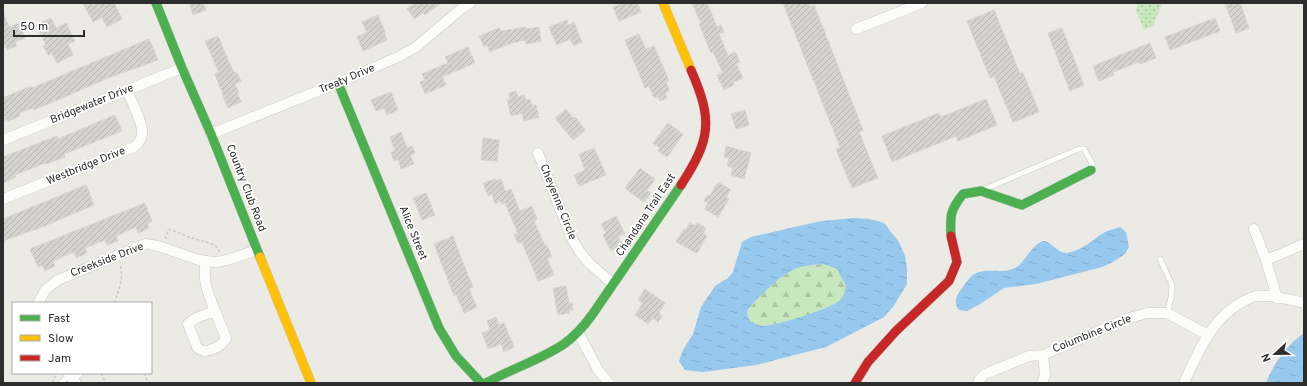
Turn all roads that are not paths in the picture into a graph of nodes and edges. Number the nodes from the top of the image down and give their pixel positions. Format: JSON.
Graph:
{"nodes":[{"id":1,"x":156,"y":3,"type":"edge"},
{"id":2,"x":470,"y":3,"type":"edge"},
{"id":3,"x":663,"y":3,"type":"edge"},
{"id":4,"x":922,"y":3,"type":"edge"},
{"id":5,"x":856,"y":29,"type":"dead end"},
{"id":6,"x":182,"y":68,"type":"junction"},
{"id":7,"x":338,"y":83,"type":"junction"},
{"id":8,"x":127,"y":90,"type":"junction"},
{"id":9,"x":211,"y":134,"type":"junction"},
{"id":10,"x":3,"y":140,"type":"edge"},
{"id":11,"x":538,"y":153,"type":"dead end"},
{"id":12,"x":1091,"y":170,"type":"joint"},
{"id":13,"x":981,"y":191,"type":"junction"},
{"id":14,"x":3,"y":199,"type":"edge"},
{"id":15,"x":1254,"y":229,"type":"dead end"},
{"id":16,"x":1304,"y":244,"type":"edge"},
{"id":17,"x":257,"y":250,"type":"junction"},
{"id":18,"x":1160,"y":258,"type":"dead end"},
{"id":19,"x":206,"y":260,"type":"junction"},
{"id":20,"x":1266,"y":260,"type":"junction"},
{"id":21,"x":613,"y":284,"type":"junction"},
{"id":22,"x":1277,"y":298,"type":"junction"},
{"id":23,"x":39,"y":302,"type":"edge"},
{"id":24,"x":1304,"y":303,"type":"edge"},
{"id":25,"x":215,"y":311,"type":"dead end"},
{"id":26,"x":1167,"y":313,"type":"junction"},
{"id":27,"x":578,"y":332,"type":"junction"},
{"id":28,"x":1208,"y":335,"type":"junction"},
{"id":29,"x":1043,"y":355,"type":"junction"},
{"id":30,"x":74,"y":377,"type":"edge"},
{"id":31,"x":61,"y":383,"type":"edge"},
{"id":32,"x":311,"y":383,"type":"edge"},
{"id":33,"x":481,"y":383,"type":"edge"},
{"id":34,"x":486,"y":383,"type":"edge"},
{"id":35,"x":609,"y":383,"type":"edge"},
{"id":36,"x":855,"y":383,"type":"edge"},
{"id":37,"x":978,"y":383,"type":"edge"},
{"id":38,"x":1042,"y":383,"type":"edge"},
{"id":39,"x":1184,"y":383,"type":"edge"}],
"edges":[{"from":1,"to":6,"type":"street","name":"Country Club Road"},
{"from":2,"to":7,"type":"street","name":"Treaty Drive"},
{"from":3,"to":21,"type":"street","name":"Chandana Trail East"},
{"from":4,"to":5,"type":"street"},
{"from":6,"to":8,"type":"street","name":"Bridgewater Drive"},
{"from":6,"to":9,"type":"street","name":"Country Club Road"},
{"from":7,"to":9,"type":"street","name":"Treaty Drive"},
{"from":7,"to":33,"type":"street","name":"Alice Street"},
{"from":8,"to":10,"type":"street","name":"Bridgewater Drive"},
{"from":8,"to":14,"type":"street","name":"Westbridge Drive"},
{"from":9,"to":17,"type":"street","name":"Country Club Road"},
{"from":11,"to":21,"type":"street","name":"Cheyenne Circle"},
{"from":12,"to":13,"type":"street"},
{"from":12,"to":13,"type":"lane"},
{"from":13,"to":36,"type":"street"},
{"from":15,"to":20,"type":"street"},
{"from":16,"to":20,"type":"street"},
{"from":17,"to":19,"type":"street","name":"Creekside Drive"},
{"from":17,"to":32,"type":"street","name":"Country Club Road"},
{"from":18,"to":26,"type":"lane"},
{"from":19,"to":23,"type":"street","name":"Creekside Drive"},
{"from":19,"to":25,"type":"street"},
{"from":20,"to":22,"type":"street"},
{"from":21,"to":27,"type":"street","name":"Chandana Trail East"},
{"from":22,"to":24,"type":"street"},
{"from":22,"to":28,"type":"street"},
{"from":26,"to":28,"type":"street","name":"Columbine Circle"},
{"from":26,"to":29,"type":"street","name":"Columbine Circle"},
{"from":27,"to":34,"type":"street","name":"Chandana Trail East"},
{"from":27,"to":35,"type":"street"},
{"from":28,"to":39,"type":"street"},
{"from":29,"to":37,"type":"street","name":"Columbine Circle"},
{"from":29,"to":38,"type":"street","name":"Columbine Circle"},
{"from":30,"to":31,"type":"lane"}]}
